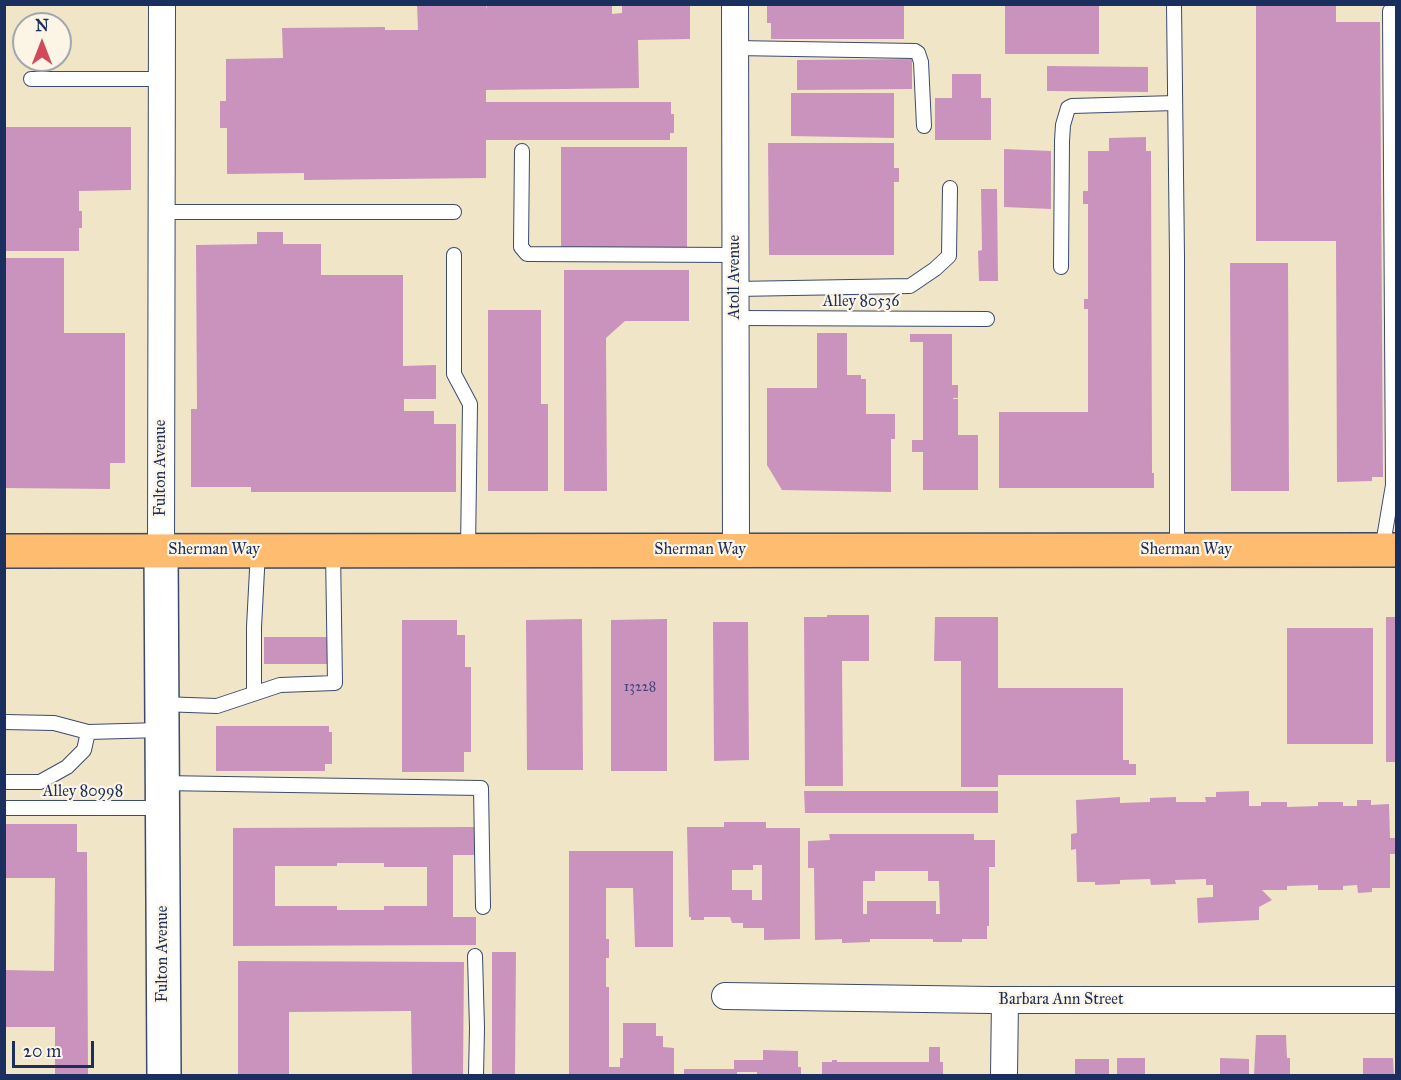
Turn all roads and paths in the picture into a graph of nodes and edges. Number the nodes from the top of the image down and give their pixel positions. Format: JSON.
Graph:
{"nodes":[{"id":1,"x":162,"y":4,"type":"edge"},
{"id":2,"x":735,"y":4,"type":"edge"},
{"id":3,"x":1174,"y":4,"type":"edge"},
{"id":4,"x":1396,"y":11,"type":"edge"},
{"id":5,"x":735,"y":48,"type":"junction"},
{"id":6,"x":31,"y":79,"type":"dead end"},
{"id":7,"x":161,"y":79,"type":"junction"},
{"id":8,"x":1175,"y":104,"type":"junction"},
{"id":9,"x":924,"y":126,"type":"dead end"},
{"id":10,"x":522,"y":151,"type":"dead end"},
{"id":11,"x":950,"y":188,"type":"dead end"},
{"id":12,"x":161,"y":212,"type":"junction"},
{"id":13,"x":454,"y":212,"type":"dead end"},
{"id":14,"x":454,"y":255,"type":"dead end"},
{"id":15,"x":735,"y":255,"type":"junction"},
{"id":16,"x":1061,"y":267,"type":"dead end"},
{"id":17,"x":735,"y":289,"type":"junction"},
{"id":18,"x":735,"y":318,"type":"junction"},
{"id":19,"x":987,"y":319,"type":"dead end"},
{"id":20,"x":160,"y":550,"type":"junction"},
{"id":21,"x":258,"y":550,"type":"junction"},
{"id":22,"x":333,"y":550,"type":"junction"},
{"id":23,"x":468,"y":550,"type":"junction"},
{"id":24,"x":736,"y":550,"type":"junction"},
{"id":25,"x":1177,"y":550,"type":"junction"},
{"id":26,"x":1389,"y":550,"type":"edge"},
{"id":27,"x":4,"y":551,"type":"edge"},
{"id":28,"x":254,"y":693,"type":"junction"},
{"id":29,"x":161,"y":717,"type":"junction"},
{"id":30,"x":4,"y":722,"type":"edge"},
{"id":31,"x":88,"y":732,"type":"junction"},
{"id":32,"x":4,"y":782,"type":"edge"},
{"id":33,"x":161,"y":796,"type":"junction"},
{"id":34,"x":4,"y":808,"type":"edge"},
{"id":35,"x":483,"y":907,"type":"dead end"},
{"id":36,"x":475,"y":956,"type":"dead end"},
{"id":37,"x":725,"y":996,"type":"dead end"},
{"id":38,"x":1005,"y":1000,"type":"junction"},
{"id":39,"x":1396,"y":1000,"type":"edge"},
{"id":40,"x":164,"y":1076,"type":"edge"},
{"id":41,"x":476,"y":1076,"type":"edge"},
{"id":42,"x":1004,"y":1076,"type":"edge"}],
"edges":[{"from":1,"to":7,"type":"street","name":"Fulton Avenue"},
{"from":2,"to":5,"type":"street","name":"Atoll Avenue"},
{"from":3,"to":8,"type":"lane"},
{"from":4,"to":26,"type":"lane"},
{"from":5,"to":9,"type":"lane"},
{"from":5,"to":15,"type":"street","name":"Atoll Avenue"},
{"from":6,"to":7,"type":"lane"},
{"from":7,"to":12,"type":"street","name":"Fulton Avenue"},
{"from":8,"to":16,"type":"lane"},
{"from":8,"to":25,"type":"lane"},
{"from":10,"to":15,"type":"lane"},
{"from":11,"to":17,"type":"lane"},
{"from":12,"to":13,"type":"lane"},
{"from":12,"to":20,"type":"street","name":"Fulton Avenue"},
{"from":14,"to":23,"type":"lane"},
{"from":15,"to":17,"type":"street","name":"Atoll Avenue"},
{"from":17,"to":18,"type":"street","name":"Atoll Avenue"},
{"from":18,"to":19,"type":"lane","name":"Alley 80536"},
{"from":18,"to":24,"type":"street","name":"Atoll Avenue"},
{"from":20,"to":21,"type":"main road","name":"Sherman Way"},
{"from":20,"to":27,"type":"main road","name":"Sherman Way"},
{"from":20,"to":29,"type":"street","name":"Fulton Avenue"},
{"from":21,"to":22,"type":"main road","name":"Sherman Way"},
{"from":21,"to":28,"type":"lane"},
{"from":22,"to":23,"type":"main road","name":"Sherman Way"},
{"from":22,"to":28,"type":"lane"},
{"from":23,"to":24,"type":"main road","name":"Sherman Way"},
{"from":24,"to":25,"type":"main road","name":"Sherman Way"},
{"from":25,"to":26,"type":"main road","name":"Sherman Way"},
{"from":28,"to":29,"type":"lane"},
{"from":29,"to":31,"type":"lane"},
{"from":29,"to":33,"type":"street","name":"Fulton Avenue"},
{"from":30,"to":31,"type":"lane"},
{"from":31,"to":32,"type":"lane"},
{"from":33,"to":34,"type":"lane","name":"Alley 80998"},
{"from":33,"to":35,"type":"lane","name":"Alley 80998"},
{"from":33,"to":40,"type":"street","name":"Fulton Avenue"},
{"from":36,"to":41,"type":"lane"},
{"from":37,"to":38,"type":"street","name":"Barbara Ann Street"},
{"from":38,"to":39,"type":"street","name":"Barbara Ann Street"},
{"from":38,"to":42,"type":"street"}]}
